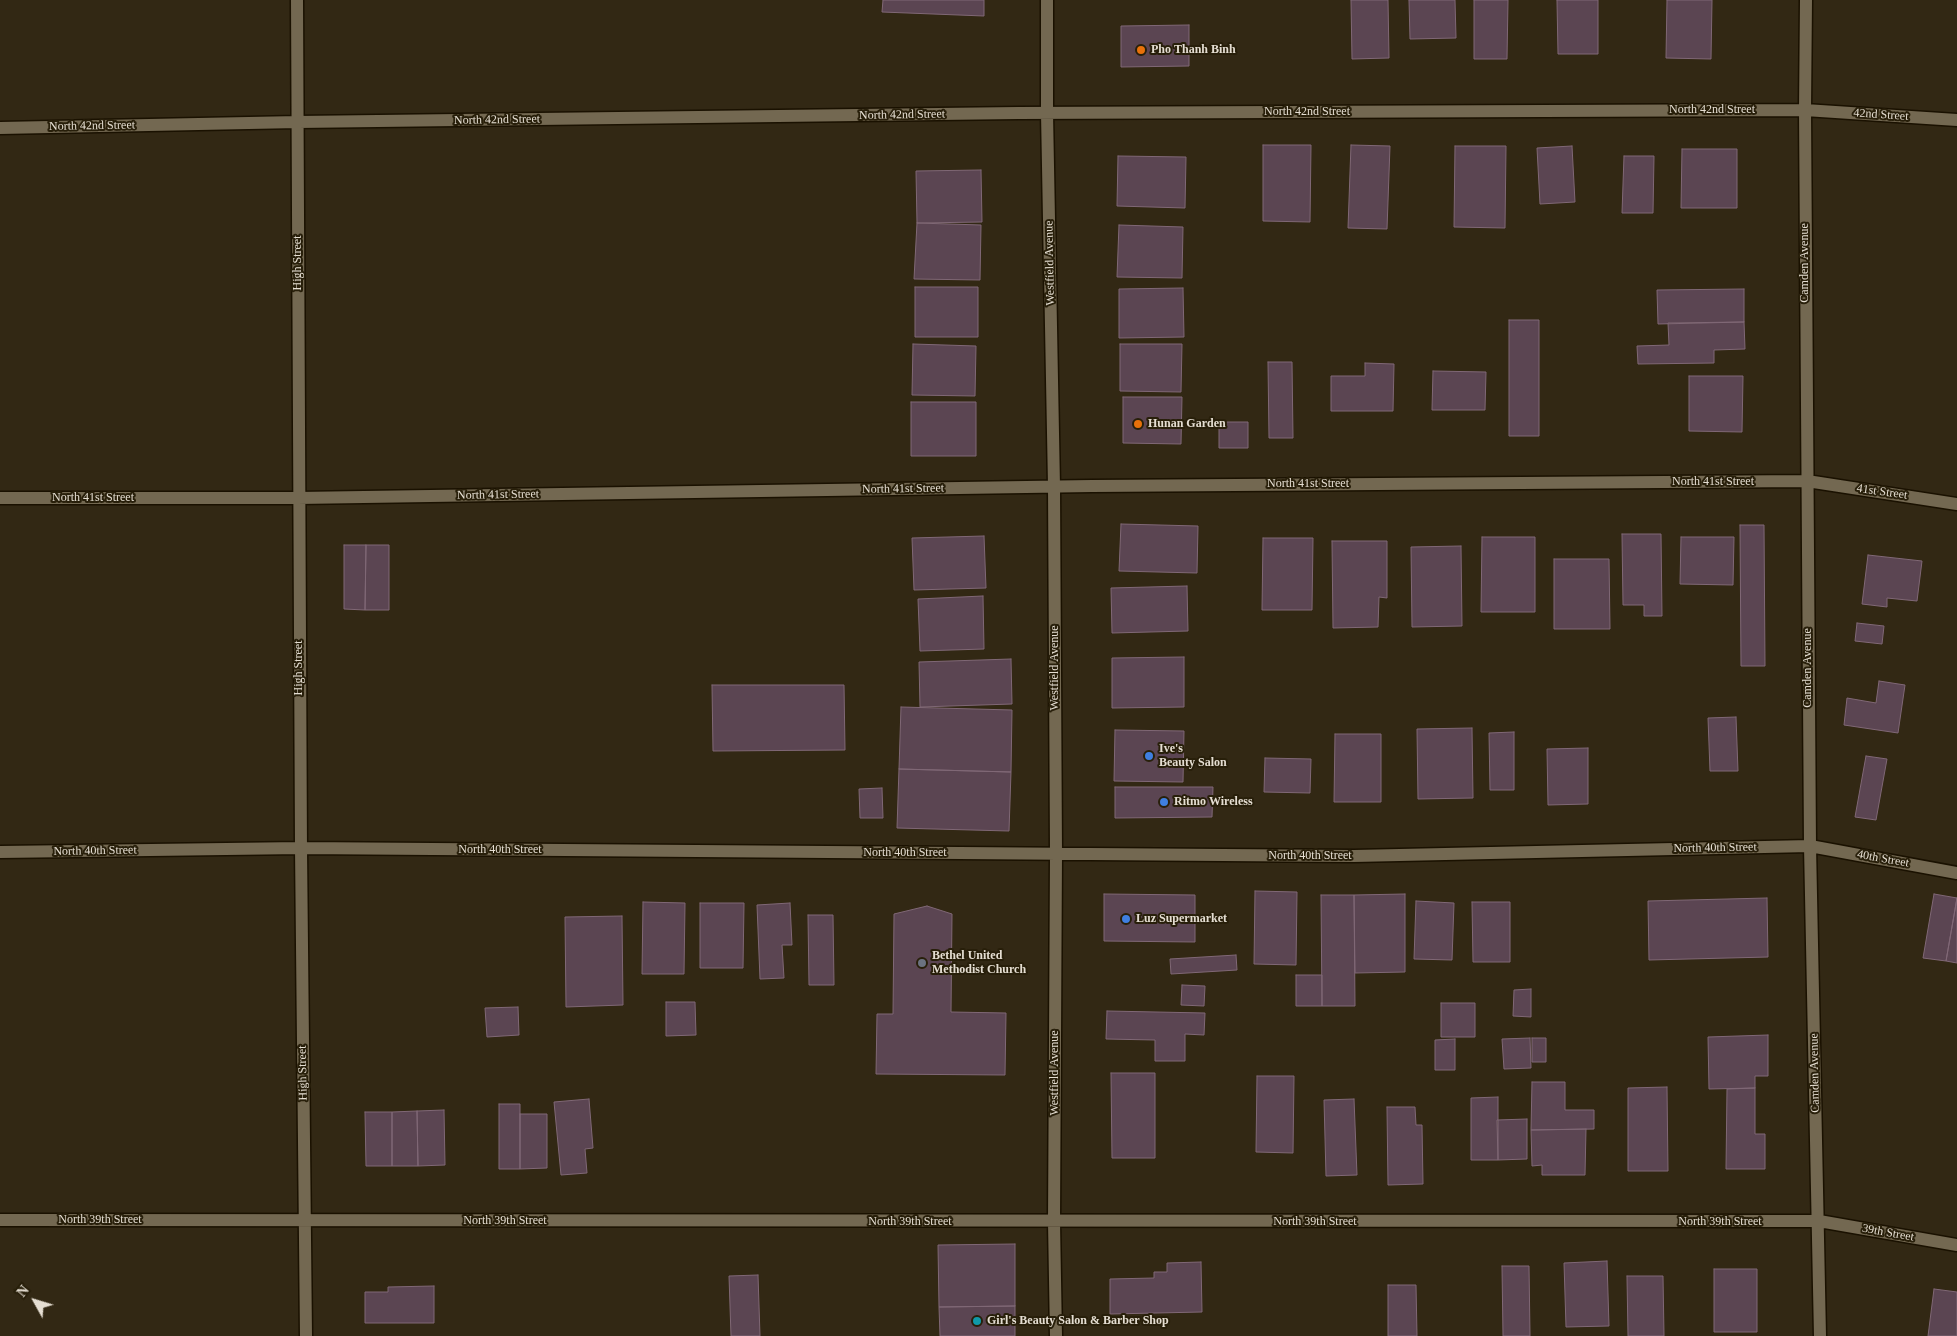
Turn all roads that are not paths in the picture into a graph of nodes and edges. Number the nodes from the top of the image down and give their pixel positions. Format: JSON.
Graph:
{"nodes":[{"id":1,"x":297,"y":0,"type":"edge"},
{"id":2,"x":1048,"y":0,"type":"edge"},
{"id":3,"x":1806,"y":0,"type":"edge"},
{"id":4,"x":1805,"y":110,"type":"junction"},
{"id":5,"x":1047,"y":113,"type":"junction"},
{"id":6,"x":1957,"y":120,"type":"edge"},
{"id":7,"x":298,"y":122,"type":"junction"},
{"id":8,"x":0,"y":128,"type":"edge"},
{"id":9,"x":1807,"y":481,"type":"junction"},
{"id":10,"x":1054,"y":486,"type":"junction"},
{"id":11,"x":0,"y":498,"type":"edge"},
{"id":12,"x":298,"y":498,"type":"junction"},
{"id":13,"x":1957,"y":504,"type":"edge"},
{"id":14,"x":1810,"y":846,"type":"junction"},
{"id":15,"x":301,"y":848,"type":"junction"},
{"id":16,"x":0,"y":852,"type":"edge"},
{"id":17,"x":1056,"y":854,"type":"junction"},
{"id":18,"x":1957,"y":873,"type":"edge"},
{"id":19,"x":0,"y":1220,"type":"edge"},
{"id":20,"x":304,"y":1221,"type":"junction"},
{"id":21,"x":1054,"y":1222,"type":"junction"},
{"id":22,"x":1819,"y":1222,"type":"junction"},
{"id":23,"x":1957,"y":1245,"type":"edge"},
{"id":24,"x":306,"y":1336,"type":"edge"},
{"id":25,"x":1056,"y":1336,"type":"edge"},
{"id":26,"x":1820,"y":1336,"type":"edge"}],
"edges":[{"from":1,"to":7,"type":"street","name":"High Street"},
{"from":2,"to":5,"type":"street","name":"Westfield Avenue"},
{"from":3,"to":4,"type":"street","name":"Camden Avenue"},
{"from":4,"to":5,"type":"street","name":"North 42nd Street"},
{"from":4,"to":6,"type":"street","name":"42nd Street"},
{"from":4,"to":9,"type":"street","name":"Camden Avenue"},
{"from":5,"to":7,"type":"street","name":"North 42nd Street"},
{"from":5,"to":10,"type":"street","name":"Westfield Avenue"},
{"from":7,"to":8,"type":"street","name":"North 42nd Street"},
{"from":7,"to":12,"type":"street","name":"High Street"},
{"from":9,"to":10,"type":"street","name":"North 41st Street"},
{"from":9,"to":13,"type":"street","name":"41st Street"},
{"from":9,"to":14,"type":"street","name":"Camden Avenue"},
{"from":10,"to":12,"type":"street","name":"North 41st Street"},
{"from":10,"to":17,"type":"street","name":"Westfield Avenue"},
{"from":11,"to":12,"type":"street","name":"North 41st Street"},
{"from":12,"to":15,"type":"street","name":"High Street"},
{"from":14,"to":17,"type":"street","name":"North 40th Street"},
{"from":14,"to":18,"type":"street","name":"40th Street"},
{"from":14,"to":22,"type":"street","name":"Camden Avenue"},
{"from":15,"to":16,"type":"street","name":"North 40th Street"},
{"from":15,"to":17,"type":"street","name":"North 40th Street"},
{"from":15,"to":20,"type":"street","name":"High Street"},
{"from":17,"to":21,"type":"street","name":"Westfield Avenue"},
{"from":19,"to":20,"type":"street","name":"North 39th Street"},
{"from":20,"to":21,"type":"street","name":"North 39th Street"},
{"from":20,"to":24,"type":"street","name":"High Street"},
{"from":21,"to":22,"type":"street","name":"North 39th Street"},
{"from":21,"to":25,"type":"street","name":"Westfield Avenue"},
{"from":22,"to":23,"type":"street","name":"39th Street"},
{"from":22,"to":26,"type":"street","name":"Camden Avenue"}]}
